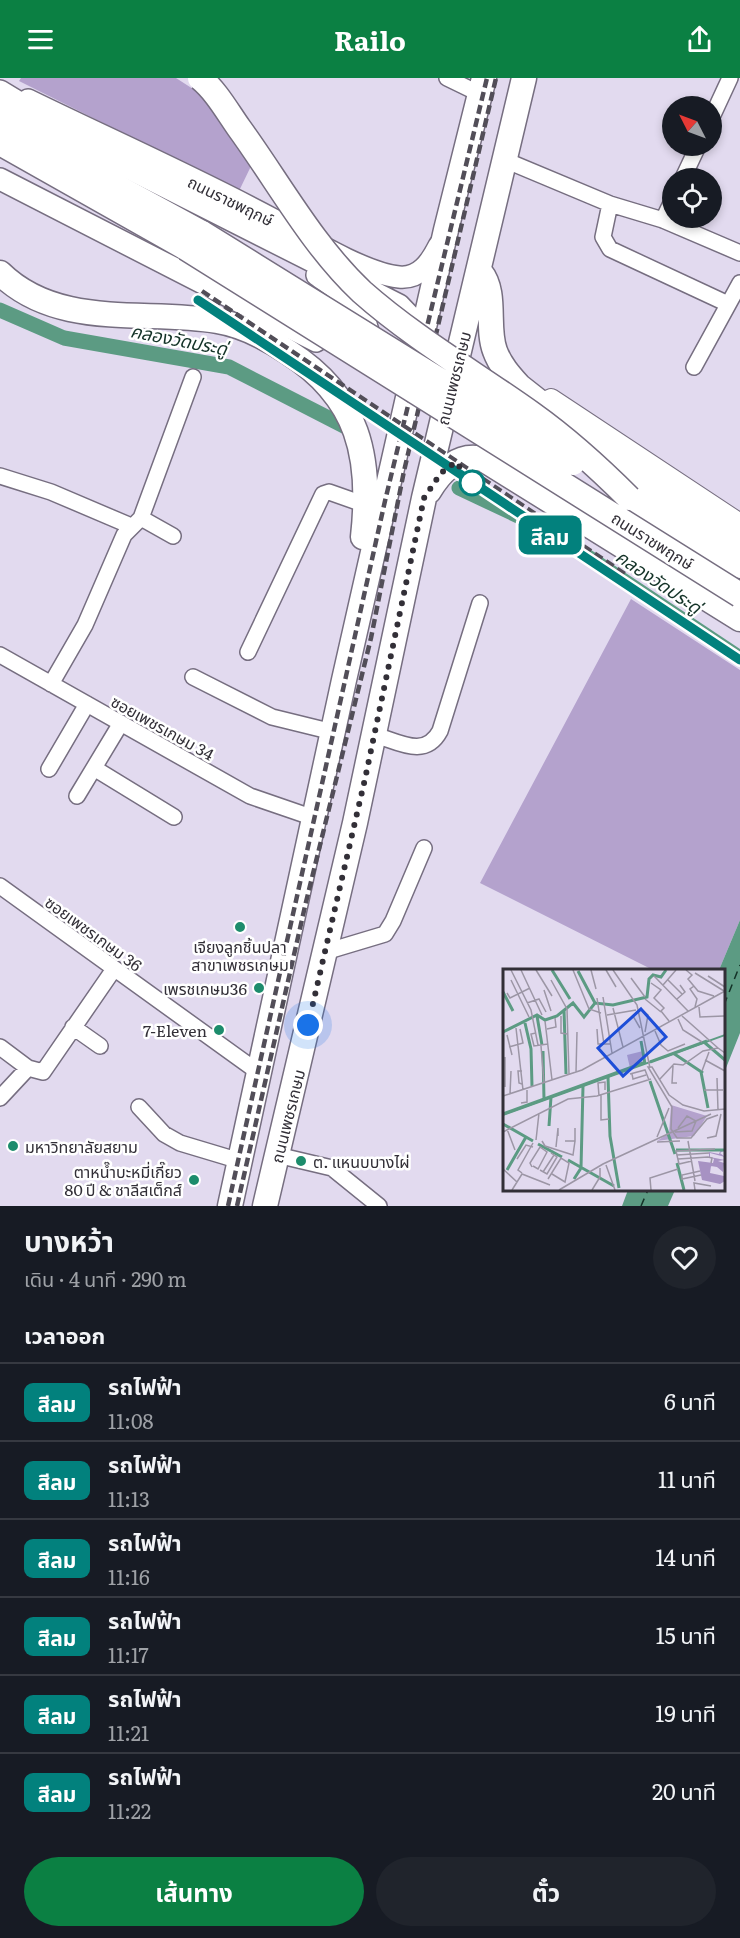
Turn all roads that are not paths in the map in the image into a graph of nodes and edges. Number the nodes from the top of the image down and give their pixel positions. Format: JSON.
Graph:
{"nodes":[{"id":1,"x":186,"y":78,"type":"edge"},
{"id":2,"x":200,"y":78,"type":"edge"},
{"id":3,"x":447,"y":78,"type":"edge"},
{"id":4,"x":524,"y":78,"type":"edge"},
{"id":5,"x":730,"y":78,"type":"edge"},
{"id":6,"x":482,"y":86,"type":"edge"},
{"id":7,"x":0,"y":89,"type":"edge"},
{"id":8,"x":722,"y":96,"type":"edge"},
{"id":9,"x":0,"y":106,"type":"edge"},
{"id":10,"x":0,"y":123,"type":"edge"},
{"id":11,"x":0,"y":143,"type":"edge"},
{"id":12,"x":267,"y":159,"type":"dead end"},
{"id":13,"x":505,"y":160,"type":"junction"},
{"id":14,"x":123,"y":167,"type":"junction"},
{"id":15,"x":0,"y":179,"type":"edge"},
{"id":16,"x":610,"y":204,"type":"junction"},
{"id":17,"x":662,"y":220,"type":"edge"},
{"id":18,"x":684,"y":228,"type":"edge"},
{"id":19,"x":446,"y":230,"type":"junction"},
{"id":20,"x":260,"y":235,"type":"junction"},
{"id":21,"x":194,"y":240,"type":"junction"},
{"id":22,"x":738,"y":248,"type":"edge"},
{"id":23,"x":480,"y":271,"type":"junction"},
{"id":24,"x":0,"y":273,"type":"edge"},
{"id":25,"x":740,"y":283,"type":"edge"},
{"id":26,"x":728,"y":304,"type":"junction"},
{"id":27,"x":423,"y":331,"type":"junction"},
{"id":28,"x":323,"y":345,"type":"junction"},
{"id":29,"x":694,"y":367,"type":"dead end"},
{"id":30,"x":439,"y":372,"type":"junction"},
{"id":31,"x":193,"y":377,"type":"dead end"},
{"id":32,"x":520,"y":387,"type":"junction"},
{"id":33,"x":410,"y":392,"type":"junction"},
{"id":34,"x":539,"y":403,"type":"junction"},
{"id":35,"x":443,"y":421,"type":"junction"},
{"id":36,"x":518,"y":449,"type":"junction"},
{"id":37,"x":473,"y":456,"type":"junction"},
{"id":38,"x":0,"y":476,"type":"edge"},
{"id":39,"x":424,"y":498,"type":"junction"},
{"id":40,"x":629,"y":498,"type":"junction"},
{"id":41,"x":366,"y":505,"type":"junction"},
{"id":42,"x":136,"y":522,"type":"junction"},
{"id":43,"x":740,"y":524,"type":"edge"},
{"id":44,"x":173,"y":536,"type":"dead end"},
{"id":45,"x":740,"y":540,"type":"edge"},
{"id":46,"x":740,"y":566,"type":"edge"},
{"id":47,"x":740,"y":588,"type":"edge"},
{"id":48,"x":740,"y":595,"type":"edge"},
{"id":49,"x":480,"y":603,"type":"dead end"},
{"id":50,"x":740,"y":620,"type":"edge"},
{"id":51,"x":248,"y":652,"type":"dead end"},
{"id":52,"x":0,"y":656,"type":"edge"},
{"id":53,"x":193,"y":677,"type":"dead end"},
{"id":54,"x":344,"y":680,"type":"junction"},
{"id":55,"x":51,"y":684,"type":"junction"},
{"id":56,"x":87,"y":704,"type":"junction"},
{"id":57,"x":121,"y":723,"type":"junction"},
{"id":58,"x":333,"y":732,"type":"junction"},
{"id":59,"x":375,"y":735,"type":"junction"},
{"id":60,"x":94,"y":768,"type":"junction"},
{"id":61,"x":49,"y":769,"type":"dead end"},
{"id":62,"x":77,"y":796,"type":"dead end"},
{"id":63,"x":174,"y":817,"type":"dead end"},
{"id":64,"x":314,"y":818,"type":"junction"},
{"id":65,"x":424,"y":848,"type":"dead end"},
{"id":66,"x":0,"y":886,"type":"edge"},
{"id":67,"x":325,"y":952,"type":"junction"},
{"id":68,"x":114,"y":969,"type":"junction"},
{"id":69,"x":74,"y":1027,"type":"junction"},
{"id":70,"x":100,"y":1046,"type":"dead end"},
{"id":71,"x":0,"y":1047,"type":"edge"},
{"id":72,"x":28,"y":1068,"type":"junction"},
{"id":73,"x":258,"y":1072,"type":"junction"},
{"id":74,"x":0,"y":1098,"type":"edge"},
{"id":75,"x":139,"y":1107,"type":"dead end"},
{"id":76,"x":277,"y":1155,"type":"junction"},
{"id":77,"x":240,"y":1161,"type":"junction"},
{"id":78,"x":231,"y":1200,"type":"edge"},
{"id":79,"x":268,"y":1204,"type":"edge"},
{"id":80,"x":379,"y":1206,"type":"edge"}],
"edges":[{"from":1,"to":12,"type":"street"},
{"from":2,"to":40,"type":"main road","bridge":true},
{"from":3,"to":6,"type":"street"},
{"from":4,"to":13,"type":"main road","name":"ถนนเพชรเกษม"},
{"from":5,"to":8,"type":"street"},
{"from":6,"to":19,"type":"main road"},
{"from":7,"to":14,"type":"main road"},
{"from":7,"to":19,"type":"main road","name":"ถนนราชพฤกษ์"},
{"from":9,"to":14,"type":"main road"},
{"from":10,"to":21,"type":"main road","name":"ถนนราชพฤกษ์"},
{"from":11,"to":21,"type":"main road","name":"ถนนราชพฤกษ์"},
{"from":13,"to":16,"type":"street"},
{"from":13,"to":23,"type":"main road","name":"ถนนเพชรเกษม"},
{"from":14,"to":20,"type":"main road"},
{"from":15,"to":28,"type":"main road"},
{"from":16,"to":17,"type":"street"},
{"from":16,"to":26,"type":"street"},
{"from":18,"to":22,"type":"street"},
{"from":19,"to":27,"type":"main road"},
{"from":20,"to":27,"type":"main road"},
{"from":20,"to":28,"type":"main road"},
{"from":21,"to":40,"type":"main road","name":"ถนนราชพฤกษ์","bridge":true},
{"from":21,"to":48,"type":"main road","name":"ถนนราชพฤกษ์","bridge":true},
{"from":23,"to":30,"type":"main road"},
{"from":23,"to":32,"type":"main road"},
{"from":23,"to":35,"type":"main road","name":"ถนนเพชรเกษม"},
{"from":24,"to":41,"type":"main road"},
{"from":25,"to":26,"type":"street"},
{"from":26,"to":29,"type":"street"},
{"from":27,"to":30,"type":"main road"},
{"from":27,"to":33,"type":"main road"},
{"from":28,"to":33,"type":"main road"},
{"from":30,"to":33,"type":"main road"},
{"from":30,"to":35,"type":"main road"},
{"from":31,"to":42,"type":"street"},
{"from":32,"to":34,"type":"main road"},
{"from":32,"to":43,"type":"street"},
{"from":33,"to":54,"type":"main road"},
{"from":34,"to":36,"type":"street"},
{"from":34,"to":45,"type":"main road"},
{"from":35,"to":39,"type":"main road","name":"ถนนเพชรเกษม"},
{"from":36,"to":37,"type":"street"},
{"from":36,"to":47,"type":"street"},
{"from":37,"to":39,"type":"main road"},
{"from":37,"to":50,"type":"main road"},
{"from":38,"to":42,"type":"street"},
{"from":39,"to":59,"type":"main road","name":"ถนนเพชรเกษม"},
{"from":40,"to":46,"type":"main road","name":"ถนนราชพฤกษ์"},
{"from":41,"to":51,"type":"street"},
{"from":41,"to":54,"type":"main road"},
{"from":42,"to":44,"type":"street"},
{"from":42,"to":55,"type":"street"},
{"from":49,"to":59,"type":"street"},
{"from":52,"to":55,"type":"street","name":"ซอยเพชรเกษม 34"},
{"from":53,"to":58,"type":"street"},
{"from":54,"to":58,"type":"main road"},
{"from":55,"to":56,"type":"street","name":"ซอยเพชรเกษม 34"},
{"from":56,"to":57,"type":"street","name":"ซอยเพชรเกษม 34"},
{"from":56,"to":61,"type":"street"},
{"from":57,"to":60,"type":"street"},
{"from":57,"to":64,"type":"street","name":"ซอยเพชรเกษม 34"},
{"from":58,"to":64,"type":"main road"},
{"from":59,"to":67,"type":"main road","name":"ถนนเพชรเกษม"},
{"from":60,"to":62,"type":"street"},
{"from":60,"to":63,"type":"street"},
{"from":64,"to":73,"type":"main road"},
{"from":65,"to":67,"type":"street"},
{"from":66,"to":68,"type":"street","name":"ซอยเพชรเกษม 36"},
{"from":67,"to":76,"type":"main road","name":"ถนนเพชรเกษม"},
{"from":68,"to":69,"type":"street"},
{"from":68,"to":73,"type":"street","name":"ซอยเพชรเกษม 36"},
{"from":69,"to":70,"type":"street"},
{"from":69,"to":72,"type":"street"},
{"from":71,"to":72,"type":"street"},
{"from":72,"to":74,"type":"street"},
{"from":73,"to":77,"type":"main road"},
{"from":75,"to":77,"type":"street"},
{"from":76,"to":79,"type":"main road","name":"ถนนเพชรเกษม"},
{"from":76,"to":80,"type":"street"},
{"from":77,"to":78,"type":"main road"},
{"from":78,"to":79,"type":"main road"}]}
